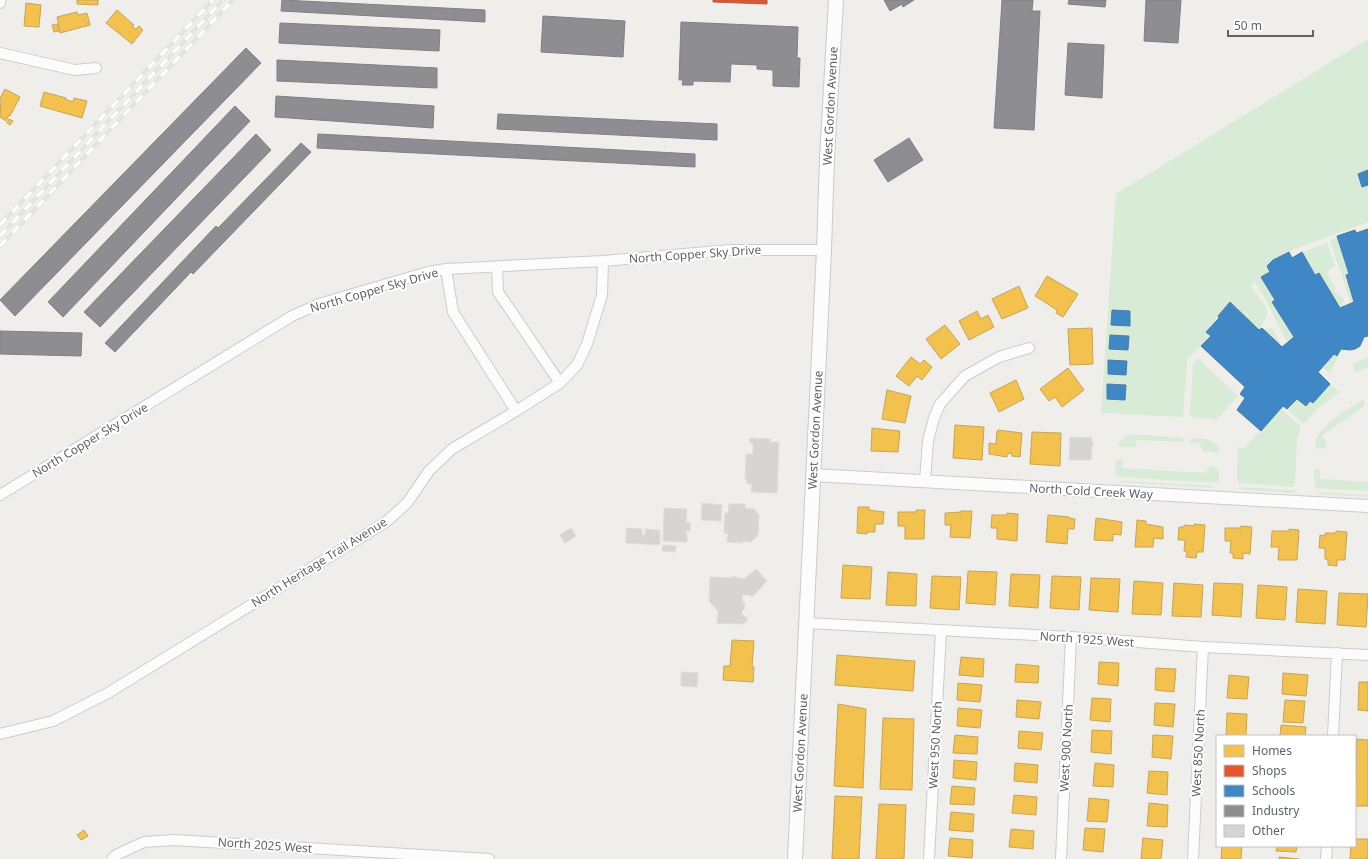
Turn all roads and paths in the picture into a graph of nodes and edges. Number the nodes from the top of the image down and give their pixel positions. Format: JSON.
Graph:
{"nodes":[{"id":1,"x":0,"y":0,"type":"edge"},
{"id":2,"x":836,"y":0,"type":"edge"},
{"id":3,"x":0,"y":3,"type":"edge"},
{"id":4,"x":0,"y":53,"type":"edge"},
{"id":5,"x":96,"y":68,"type":"dead end"},
{"id":6,"x":824,"y":250,"type":"junction"},
{"id":7,"x":603,"y":261,"type":"junction"},
{"id":8,"x":497,"y":266,"type":"junction"},
{"id":9,"x":446,"y":270,"type":"junction"},
{"id":10,"x":1029,"y":348,"type":"dead end"},
{"id":11,"x":560,"y":383,"type":"junction"},
{"id":12,"x":516,"y":411,"type":"junction"},
{"id":13,"x":813,"y":475,"type":"junction"},
{"id":14,"x":925,"y":481,"type":"junction"},
{"id":15,"x":0,"y":495,"type":"edge"},
{"id":16,"x":1368,"y":506,"type":"edge"},
{"id":17,"x":807,"y":623,"type":"junction"},
{"id":18,"x":941,"y":631,"type":"junction"},
{"id":19,"x":1071,"y":637,"type":"junction"},
{"id":20,"x":1203,"y":647,"type":"junction"},
{"id":21,"x":1337,"y":653,"type":"junction"},
{"id":22,"x":1368,"y":655,"type":"edge"},
{"id":23,"x":0,"y":734,"type":"edge"},
{"id":24,"x":1332,"y":735,"type":"edge"},
{"id":25,"x":1327,"y":847,"type":"edge"},
{"id":26,"x":114,"y":857,"type":"edge"},
{"id":27,"x":489,"y":859,"type":"edge"},
{"id":28,"x":795,"y":859,"type":"edge"},
{"id":29,"x":929,"y":859,"type":"edge"},
{"id":30,"x":1061,"y":859,"type":"edge"},
{"id":31,"x":1193,"y":859,"type":"edge"},
{"id":32,"x":1326,"y":859,"type":"edge"}],
"edges":[{"from":1,"to":3,"type":"street"},
{"from":2,"to":6,"type":"main road","name":"West Gordon Avenue"},
{"from":4,"to":5,"type":"street"},
{"from":6,"to":7,"type":"street","name":"North Copper Sky Drive"},
{"from":6,"to":13,"type":"main road","name":"West Gordon Avenue"},
{"from":7,"to":8,"type":"street","name":"North Copper Sky Drive"},
{"from":7,"to":11,"type":"street","name":"North Heritage Trail Avenue"},
{"from":8,"to":9,"type":"street","name":"North Copper Sky Drive"},
{"from":8,"to":11,"type":"street"},
{"from":9,"to":12,"type":"street"},
{"from":9,"to":15,"type":"street","name":"North Copper Sky Drive"},
{"from":10,"to":14,"type":"street"},
{"from":11,"to":12,"type":"street","name":"North Heritage Trail Avenue"},
{"from":12,"to":23,"type":"street","name":"North Heritage Trail Avenue"},
{"from":13,"to":14,"type":"street","name":"North Cold Creek Way"},
{"from":13,"to":17,"type":"main road","name":"West Gordon Avenue"},
{"from":14,"to":16,"type":"street","name":"North Cold Creek Way"},
{"from":17,"to":18,"type":"street","name":"North 1925 West"},
{"from":17,"to":28,"type":"main road","name":"West Gordon Avenue"},
{"from":18,"to":19,"type":"street","name":"North 1925 West"},
{"from":18,"to":29,"type":"street","name":"West 950 North"},
{"from":19,"to":20,"type":"street","name":"North 1925 West"},
{"from":19,"to":30,"type":"street","name":"West 900 North"},
{"from":20,"to":21,"type":"street","name":"North 1925 West"},
{"from":20,"to":31,"type":"street","name":"West 850 North"},
{"from":21,"to":22,"type":"street","name":"North 1925 West"},
{"from":21,"to":24,"type":"street"},
{"from":25,"to":32,"type":"street"},
{"from":26,"to":27,"type":"street","name":"North 2025 West"}]}
